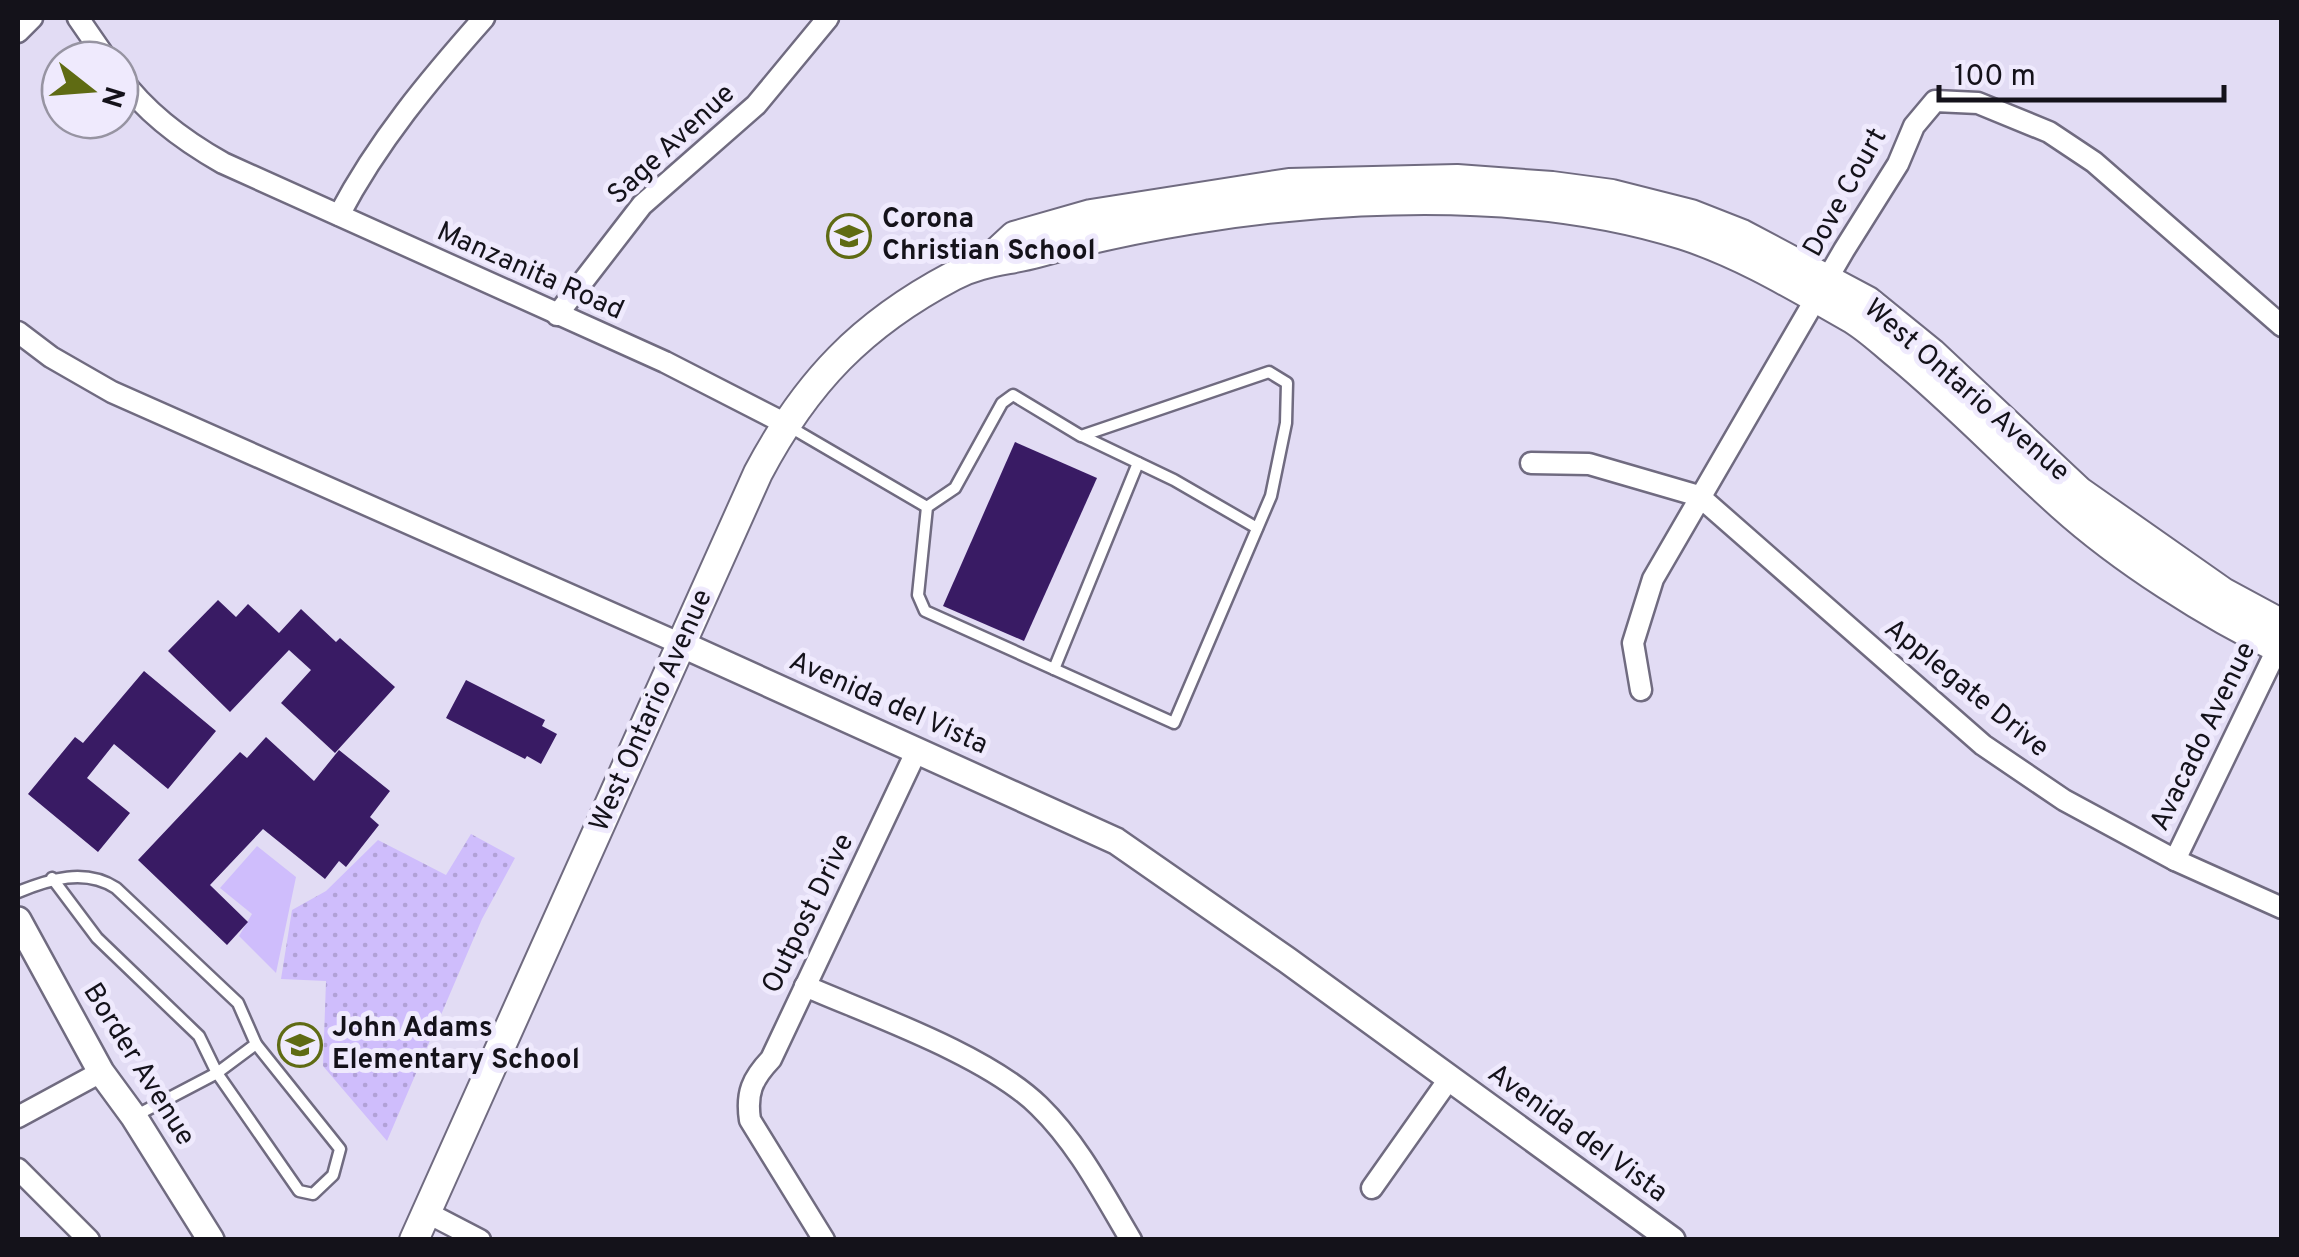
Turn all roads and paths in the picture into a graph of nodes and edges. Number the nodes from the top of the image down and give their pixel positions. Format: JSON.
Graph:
{"nodes":[{"id":1,"x":32,"y":18,"type":"edge"},
{"id":2,"x":78,"y":18,"type":"edge"},
{"id":3,"x":484,"y":18,"type":"edge"},
{"id":4,"x":828,"y":18,"type":"edge"},
{"id":5,"x":18,"y":32,"type":"edge"},
{"id":6,"x":93,"y":40,"type":"edge"},
{"id":7,"x":140,"y":98,"type":"edge"},
{"id":8,"x":338,"y":215,"type":"junction"},
{"id":9,"x":1823,"y":290,"type":"junction"},
{"id":10,"x":557,"y":315,"type":"junction"},
{"id":11,"x":2282,"y":326,"type":"edge"},
{"id":12,"x":18,"y":332,"type":"edge"},
{"id":13,"x":784,"y":424,"type":"junction"},
{"id":14,"x":1081,"y":436,"type":"junction"},
{"id":15,"x":1531,"y":462,"type":"dead end"},
{"id":16,"x":1138,"y":463,"type":"junction"},
{"id":17,"x":1699,"y":496,"type":"junction"},
{"id":18,"x":928,"y":507,"type":"junction"},
{"id":19,"x":1257,"y":528,"type":"junction"},
{"id":20,"x":2280,"y":640,"type":"edge"},
{"id":21,"x":681,"y":644,"type":"junction"},
{"id":22,"x":1054,"y":669,"type":"junction"},
{"id":23,"x":1641,"y":690,"type":"dead end"},
{"id":24,"x":917,"y":750,"type":"junction"},
{"id":25,"x":2175,"y":860,"type":"junction"},
{"id":26,"x":52,"y":878,"type":"junction"},
{"id":27,"x":18,"y":892,"type":"edge"},
{"id":28,"x":2282,"y":908,"type":"edge"},
{"id":29,"x":18,"y":920,"type":"edge"},
{"id":30,"x":804,"y":986,"type":"junction"},
{"id":31,"x":256,"y":1044,"type":"junction"},
{"id":32,"x":101,"y":1072,"type":"junction"},
{"id":33,"x":217,"y":1072,"type":"junction"},
{"id":34,"x":1450,"y":1080,"type":"junction"},
{"id":35,"x":134,"y":1117,"type":"junction"},
{"id":36,"x":18,"y":1118,"type":"edge"},
{"id":37,"x":18,"y":1168,"type":"edge"},
{"id":38,"x":1372,"y":1188,"type":"dead end"},
{"id":39,"x":428,"y":1213,"type":"junction"},
{"id":40,"x":88,"y":1240,"type":"edge"},
{"id":41,"x":211,"y":1240,"type":"edge"},
{"id":42,"x":414,"y":1240,"type":"edge"},
{"id":43,"x":480,"y":1240,"type":"edge"},
{"id":44,"x":824,"y":1240,"type":"edge"},
{"id":45,"x":1130,"y":1240,"type":"edge"},
{"id":46,"x":1672,"y":1240,"type":"edge"}],
"edges":[{"from":1,"to":5,"type":"street"},
{"from":2,"to":6,"type":"street"},
{"from":3,"to":8,"type":"street"},
{"from":4,"to":10,"type":"street","name":"Sage Avenue"},
{"from":7,"to":8,"type":"street","name":"Manzanita Road"},
{"from":8,"to":10,"type":"street","name":"Manzanita Road"},
{"from":9,"to":11,"type":"street","name":"Dove Court"},
{"from":9,"to":13,"type":"main road","name":"West Ontario Avenue"},
{"from":9,"to":17,"type":"street","name":"Dove Court"},
{"from":9,"to":20,"type":"main road","name":"West Ontario Avenue"},
{"from":10,"to":13,"type":"street","name":"Manzanita Road"},
{"from":12,"to":21,"type":"street","name":"Avenida del Vista"},
{"from":13,"to":18,"type":"lane","name":"Manzanita Road"},
{"from":13,"to":21,"type":"main road","name":"West Ontario Avenue"},
{"from":14,"to":16,"type":"lane"},
{"from":14,"to":18,"type":"lane"},
{"from":14,"to":19,"type":"lane"},
{"from":15,"to":17,"type":"street"},
{"from":16,"to":19,"type":"lane"},
{"from":16,"to":22,"type":"lane"},
{"from":17,"to":23,"type":"street","name":"Dove Court"},
{"from":17,"to":25,"type":"street","name":"Applegate Drive"},
{"from":18,"to":22,"type":"lane"},
{"from":19,"to":22,"type":"lane"},
{"from":20,"to":25,"type":"street","name":"Avacado Avenue"},
{"from":21,"to":24,"type":"street","name":"Avenida del Vista"},
{"from":21,"to":39,"type":"main road","name":"West Ontario Avenue"},
{"from":24,"to":30,"type":"street","name":"Outpost Drive"},
{"from":24,"to":34,"type":"street","name":"Avenida del Vista"},
{"from":25,"to":28,"type":"street","name":"Applegate Drive"},
{"from":26,"to":27,"type":"lane"},
{"from":26,"to":31,"type":"lane"},
{"from":26,"to":33,"type":"lane"},
{"from":29,"to":32,"type":"street","name":"Border Avenue"},
{"from":30,"to":44,"type":"street","name":"Outpost Drive"},
{"from":30,"to":45,"type":"street"},
{"from":31,"to":33,"type":"lane"},
{"from":31,"to":33,"type":"lane"},
{"from":32,"to":35,"type":"street","name":"Border Avenue"},
{"from":32,"to":36,"type":"street"},
{"from":33,"to":35,"type":"lane"},
{"from":34,"to":38,"type":"street"},
{"from":34,"to":46,"type":"street","name":"Avenida del Vista"},
{"from":35,"to":41,"type":"street","name":"Border Avenue"},
{"from":37,"to":40,"type":"street"},
{"from":39,"to":42,"type":"main road","name":"West Ontario Avenue"},
{"from":39,"to":43,"type":"street"}]}
